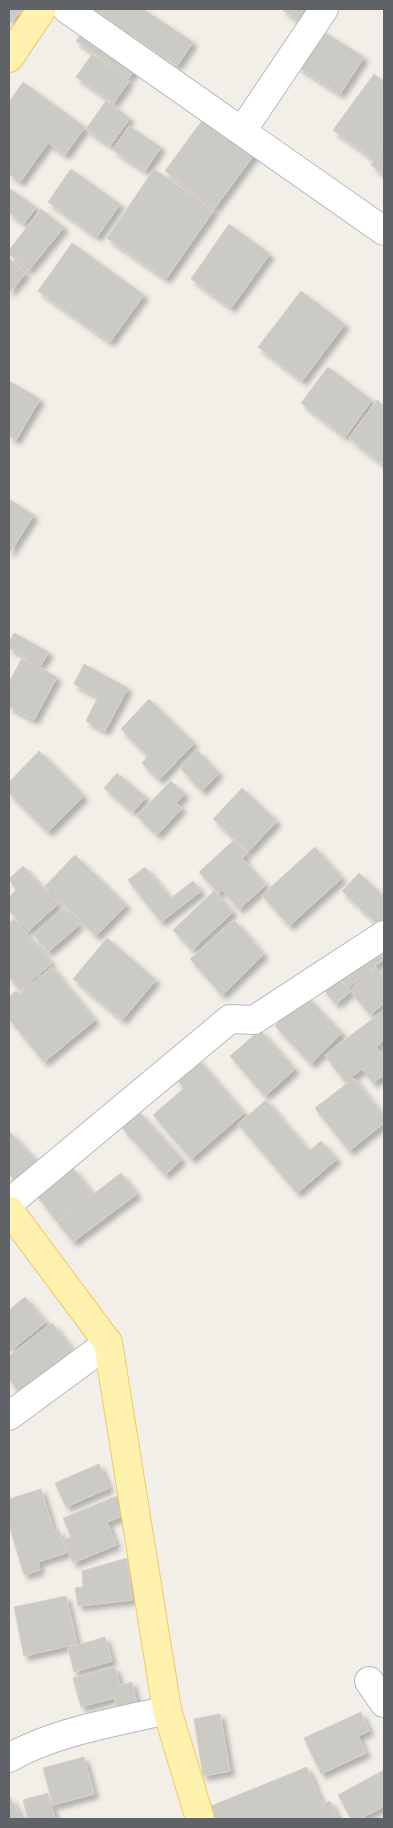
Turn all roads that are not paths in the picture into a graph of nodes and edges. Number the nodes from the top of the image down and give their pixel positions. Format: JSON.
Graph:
{"nodes":[{"id":1,"x":42,"y":9,"type":"edge"},
{"id":2,"x":68,"y":9,"type":"edge"},
{"id":3,"x":324,"y":9,"type":"edge"},
{"id":4,"x":9,"y":58,"type":"edge"},
{"id":5,"x":242,"y":131,"type":"junction"},
{"id":6,"x":384,"y":231,"type":"edge"},
{"id":7,"x":384,"y":935,"type":"edge"},
{"id":8,"x":9,"y":1203,"type":"edge"},
{"id":9,"x":9,"y":1210,"type":"edge"},
{"id":10,"x":108,"y":1343,"type":"junction"},
{"id":11,"x":9,"y":1416,"type":"edge"},
{"id":12,"x":167,"y":1710,"type":"junction"},
{"id":13,"x":9,"y":1758,"type":"edge"},
{"id":14,"x":200,"y":1819,"type":"edge"}],
"edges":[{"from":1,"to":4,"type":"main road"},
{"from":2,"to":5,"type":"street"},
{"from":3,"to":5,"type":"street"},
{"from":5,"to":6,"type":"street"},
{"from":7,"to":8,"type":"street"},
{"from":9,"to":10,"type":"main road"},
{"from":10,"to":11,"type":"street"},
{"from":10,"to":12,"type":"main road"},
{"from":12,"to":13,"type":"street"},
{"from":12,"to":14,"type":"main road"}]}
